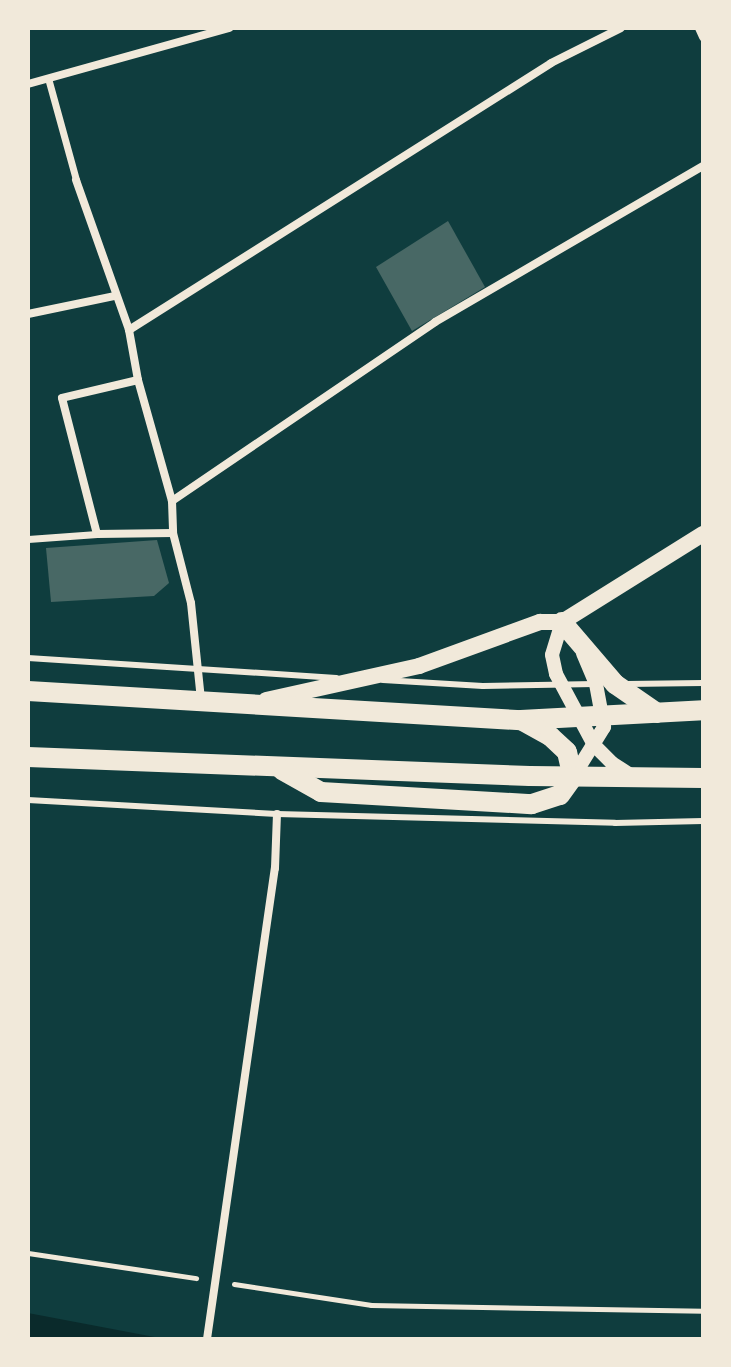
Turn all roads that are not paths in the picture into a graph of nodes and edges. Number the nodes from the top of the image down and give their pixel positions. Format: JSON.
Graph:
{"nodes":[{"id":1,"x":229,"y":28,"type":"edge"},
{"id":2,"x":621,"y":28,"type":"edge"},
{"id":3,"x":699,"y":28,"type":"edge"},
{"id":4,"x":703,"y":37,"type":"edge"},
{"id":5,"x":48,"y":78,"type":"junction"},
{"id":6,"x":28,"y":84,"type":"edge"},
{"id":7,"x":703,"y":166,"type":"edge"},
{"id":8,"x":76,"y":180,"type":"joint"},
{"id":9,"x":115,"y":296,"type":"junction"},
{"id":10,"x":28,"y":314,"type":"edge"},
{"id":11,"x":129,"y":330,"type":"junction"},
{"id":12,"x":138,"y":380,"type":"junction"},
{"id":13,"x":172,"y":501,"type":"junction"},
{"id":14,"x":173,"y":533,"type":"junction"},
{"id":15,"x":97,"y":534,"type":"junction"},
{"id":16,"x":703,"y":534,"type":"edge"},
{"id":17,"x":28,"y":539,"type":"edge"},
{"id":18,"x":562,"y":622,"type":"junction"},
{"id":19,"x":28,"y":658,"type":"edge"},
{"id":20,"x":197,"y":670,"type":"junction"},
{"id":21,"x":355,"y":679,"type":"junction"},
{"id":22,"x":703,"y":683,"type":"edge"},
{"id":23,"x":606,"y":684,"type":"junction"},
{"id":24,"x":561,"y":685,"type":"junction"},
{"id":25,"x":28,"y":691,"type":"edge"},
{"id":26,"x":201,"y":703,"type":"junction"},
{"id":27,"x":242,"y":706,"type":"junction"},
{"id":28,"x":703,"y":710,"type":"edge"},
{"id":29,"x":657,"y":713,"type":"junction"},
{"id":30,"x":603,"y":715,"type":"junction"},
{"id":31,"x":579,"y":716,"type":"junction"},
{"id":32,"x":521,"y":720,"type":"junction"},
{"id":33,"x":594,"y":745,"type":"junction"},
{"id":34,"x":28,"y":757,"type":"edge"},
{"id":35,"x":573,"y":777,"type":"junction"},
{"id":36,"x":636,"y":778,"type":"junction"},
{"id":37,"x":703,"y":778,"type":"edge"},
{"id":38,"x":28,"y":800,"type":"edge"},
{"id":39,"x":277,"y":814,"type":"junction"},
{"id":40,"x":703,"y":821,"type":"edge"},
{"id":41,"x":207,"y":1339,"type":"edge"}],
"edges":[{"from":1,"to":5,"type":"street"},
{"from":2,"to":11,"type":"street"},
{"from":3,"to":4,"type":"street"},
{"from":5,"to":6,"type":"street"},
{"from":5,"to":8,"type":"street"},
{"from":7,"to":13,"type":"street"},
{"from":8,"to":9,"type":"street"},
{"from":9,"to":10,"type":"street"},
{"from":9,"to":11,"type":"street"},
{"from":11,"to":12,"type":"street"},
{"from":12,"to":13,"type":"street"},
{"from":12,"to":15,"type":"street"},
{"from":13,"to":14,"type":"street"},
{"from":14,"to":15,"type":"street"},
{"from":14,"to":20,"type":"street"},
{"from":15,"to":17,"type":"street"},
{"from":16,"to":18,"type":"main road"},
{"from":18,"to":21,"type":"main road"},
{"from":18,"to":23,"type":"main road"},
{"from":18,"to":24,"type":"street"},
{"from":19,"to":20,"type":"lane"},
{"from":20,"to":21,"type":"lane"},
{"from":20,"to":26,"type":"street"},
{"from":21,"to":24,"type":"lane"},
{"from":21,"to":27,"type":"main road"},
{"from":22,"to":23,"type":"lane"},
{"from":23,"to":24,"type":"lane"},
{"from":23,"to":29,"type":"main road"},
{"from":23,"to":30,"type":"street"},
{"from":24,"to":31,"type":"street"},
{"from":25,"to":26,"type":"main road"},
{"from":26,"to":27,"type":"main road"},
{"from":27,"to":32,"type":"main road"},
{"from":28,"to":29,"type":"main road"},
{"from":29,"to":30,"type":"main road"},
{"from":30,"to":31,"type":"main road"},
{"from":30,"to":33,"type":"street"},
{"from":31,"to":32,"type":"main road"},
{"from":31,"to":33,"type":"street"},
{"from":32,"to":35,"type":"main road"},
{"from":33,"to":35,"type":"street"},
{"from":33,"to":36,"type":"street"},
{"from":34,"to":35,"type":"main road"},
{"from":35,"to":36,"type":"main road"},
{"from":36,"to":37,"type":"main road"},
{"from":38,"to":39,"type":"lane"},
{"from":39,"to":40,"type":"lane"},
{"from":39,"to":41,"type":"street"}]}
